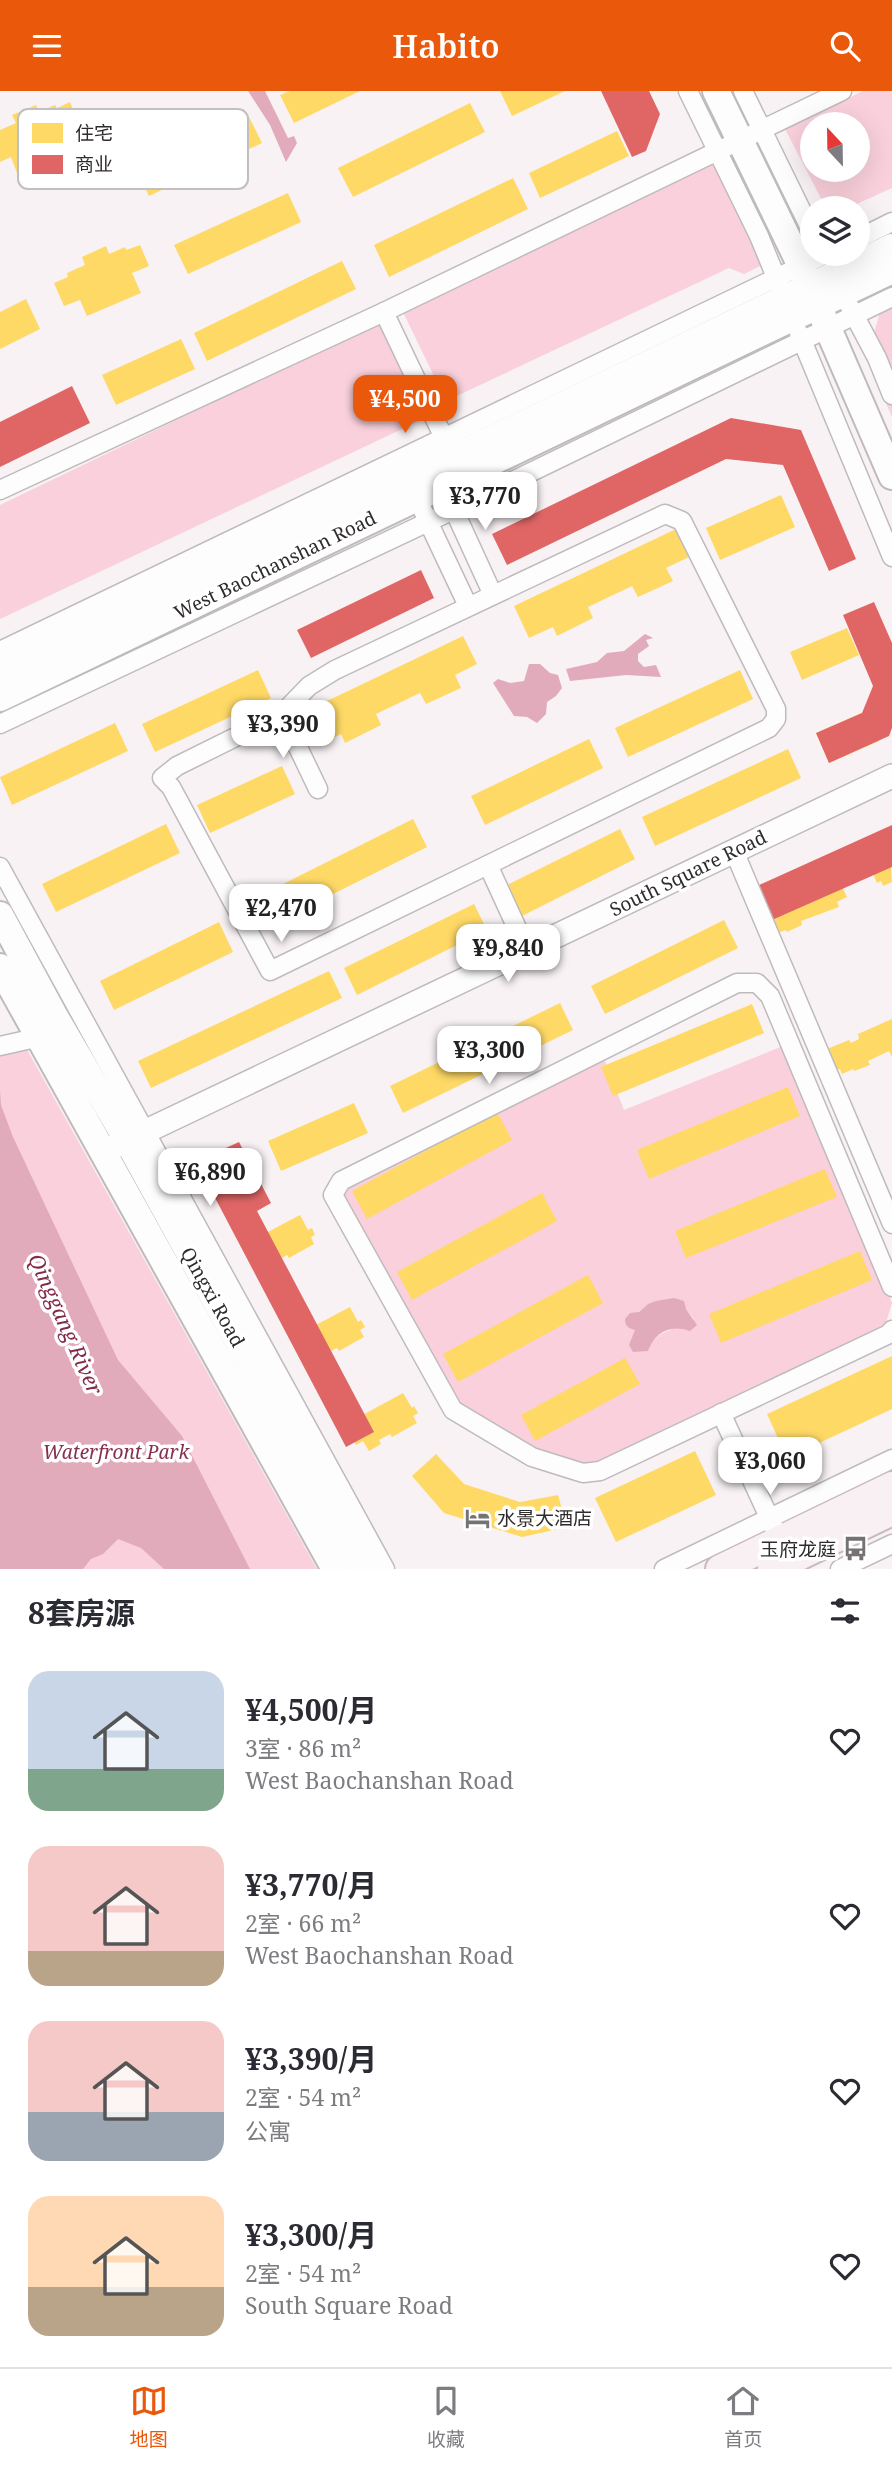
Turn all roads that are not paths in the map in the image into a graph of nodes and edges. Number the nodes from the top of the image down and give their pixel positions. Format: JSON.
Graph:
{"nodes":[{"id":1,"x":688,"y":91,"type":"edge"},
{"id":2,"x":716,"y":91,"type":"edge"},
{"id":3,"x":743,"y":91,"type":"edge"},
{"id":4,"x":842,"y":91,"type":"edge"},
{"id":5,"x":741,"y":140,"type":"junction"},
{"id":6,"x":800,"y":207,"type":"edge"},
{"id":7,"x":892,"y":222,"type":"edge"},
{"id":8,"x":870,"y":233,"type":"edge"},
{"id":9,"x":892,"y":247,"type":"edge"},
{"id":10,"x":892,"y":270,"type":"edge"},
{"id":11,"x":826,"y":283,"type":"edge"},
{"id":12,"x":892,"y":297,"type":"edge"},
{"id":13,"x":789,"y":309,"type":"junction"},
{"id":14,"x":384,"y":312,"type":"junction"},
{"id":15,"x":892,"y":395,"type":"edge"},
{"id":16,"x":443,"y":438,"type":"junction"},
{"id":17,"x":892,"y":476,"type":"edge"},
{"id":18,"x":442,"y":485,"type":"junction"},
{"id":19,"x":0,"y":490,"type":"edge"},
{"id":20,"x":417,"y":498,"type":"junction"},
{"id":21,"x":453,"y":510,"type":"junction"},
{"id":22,"x":428,"y":522,"type":"junction"},
{"id":23,"x":892,"y":557,"type":"edge"},
{"id":24,"x":493,"y":595,"type":"junction"},
{"id":25,"x":468,"y":606,"type":"junction"},
{"id":26,"x":0,"y":651,"type":"edge"},
{"id":27,"x":0,"y":674,"type":"edge"},
{"id":28,"x":0,"y":698,"type":"edge"},
{"id":29,"x":282,"y":714,"type":"junction"},
{"id":30,"x":0,"y":724,"type":"edge"},
{"id":31,"x":892,"y":776,"type":"edge"},
{"id":32,"x":318,"y":789,"type":"dead end"},
{"id":33,"x":734,"y":851,"type":"junction"},
{"id":34,"x":488,"y":865,"type":"junction"},
{"id":35,"x":0,"y":867,"type":"edge"},
{"id":36,"x":0,"y":915,"type":"edge"},
{"id":37,"x":527,"y":950,"type":"junction"},
{"id":38,"x":0,"y":967,"type":"edge"},
{"id":39,"x":40,"y":1037,"type":"junction"},
{"id":40,"x":0,"y":1046,"type":"edge"},
{"id":41,"x":126,"y":1141,"type":"junction"},
{"id":42,"x":892,"y":1224,"type":"edge"},
{"id":43,"x":892,"y":1287,"type":"edge"},
{"id":44,"x":892,"y":1330,"type":"edge"},
{"id":45,"x":721,"y":1413,"type":"junction"},
{"id":46,"x":892,"y":1459,"type":"edge"},
{"id":47,"x":892,"y":1486,"type":"edge"},
{"id":48,"x":892,"y":1511,"type":"edge"},
{"id":49,"x":775,"y":1529,"type":"junction"},
{"id":50,"x":892,"y":1544,"type":"edge"},
{"id":51,"x":335,"y":1569,"type":"edge"},
{"id":52,"x":363,"y":1569,"type":"edge"},
{"id":53,"x":385,"y":1569,"type":"edge"},
{"id":54,"x":664,"y":1569,"type":"edge"},
{"id":55,"x":720,"y":1569,"type":"edge"},
{"id":56,"x":772,"y":1569,"type":"edge"},
{"id":57,"x":840,"y":1569,"type":"edge"}],
"edges":[{"from":1,"to":13,"type":"street"},
{"from":2,"to":5,"type":"main road"},
{"from":3,"to":6,"type":"street"},
{"from":4,"to":5,"type":"street"},
{"from":5,"to":11,"type":"main road"},
{"from":5,"to":14,"type":"street"},
{"from":7,"to":8,"type":"street"},
{"from":9,"to":11,"type":"main road","name":"West Baochanshan Road"},
{"from":10,"to":11,"type":"main road","name":"West Baochanshan Road"},
{"from":11,"to":12,"type":"street"},
{"from":11,"to":13,"type":"main road","name":"West Baochanshan Road"},
{"from":11,"to":13,"type":"street"},
{"from":11,"to":15,"type":"street"},
{"from":11,"to":17,"type":"main road"},
{"from":13,"to":16,"type":"street"},
{"from":13,"to":18,"type":"main road","name":"West Baochanshan Road"},
{"from":13,"to":21,"type":"street"},
{"from":13,"to":23,"type":"street"},
{"from":13,"to":27,"type":"main road","name":"West Baochanshan Road"},
{"from":14,"to":16,"type":"street"},
{"from":14,"to":19,"type":"street"},
{"from":16,"to":26,"type":"street"},
{"from":18,"to":20,"type":"main road","name":"West Baochanshan Road"},
{"from":18,"to":21,"type":"street"},
{"from":20,"to":22,"type":"street"},
{"from":20,"to":28,"type":"main road","name":"West Baochanshan Road"},
{"from":21,"to":22,"type":"street"},
{"from":21,"to":24,"type":"street"},
{"from":22,"to":25,"type":"street"},
{"from":22,"to":30,"type":"street"},
{"from":24,"to":25,"type":"street"},
{"from":24,"to":34,"type":"street"},
{"from":25,"to":29,"type":"street"},
{"from":29,"to":32,"type":"street"},
{"from":29,"to":34,"type":"street"},
{"from":31,"to":33,"type":"street","name":"South Square Road"},
{"from":33,"to":37,"type":"street","name":"South Square Road"},
{"from":33,"to":42,"type":"street"},
{"from":34,"to":37,"type":"street"},
{"from":35,"to":41,"type":"street"},
{"from":36,"to":41,"type":"main road","name":"Qingxi Road"},
{"from":37,"to":41,"type":"street","name":"South Square Road"},
{"from":38,"to":39,"type":"main road","name":"Qingxi Road"},
{"from":39,"to":40,"type":"street"},
{"from":39,"to":41,"type":"main road","name":"Qingxi Road"},
{"from":41,"to":51,"type":"main road","name":"Qingxi Road"},
{"from":41,"to":52,"type":"main road","name":"Qingxi Road"},
{"from":41,"to":53,"type":"street"},
{"from":43,"to":45,"type":"street"},
{"from":44,"to":45,"type":"street"},
{"from":45,"to":49,"type":"street"},
{"from":46,"to":49,"type":"street"},
{"from":47,"to":49,"type":"main road"},
{"from":48,"to":56,"type":"main road"},
{"from":49,"to":54,"type":"street"},
{"from":49,"to":55,"type":"main road"},
{"from":50,"to":57,"type":"street"}]}
